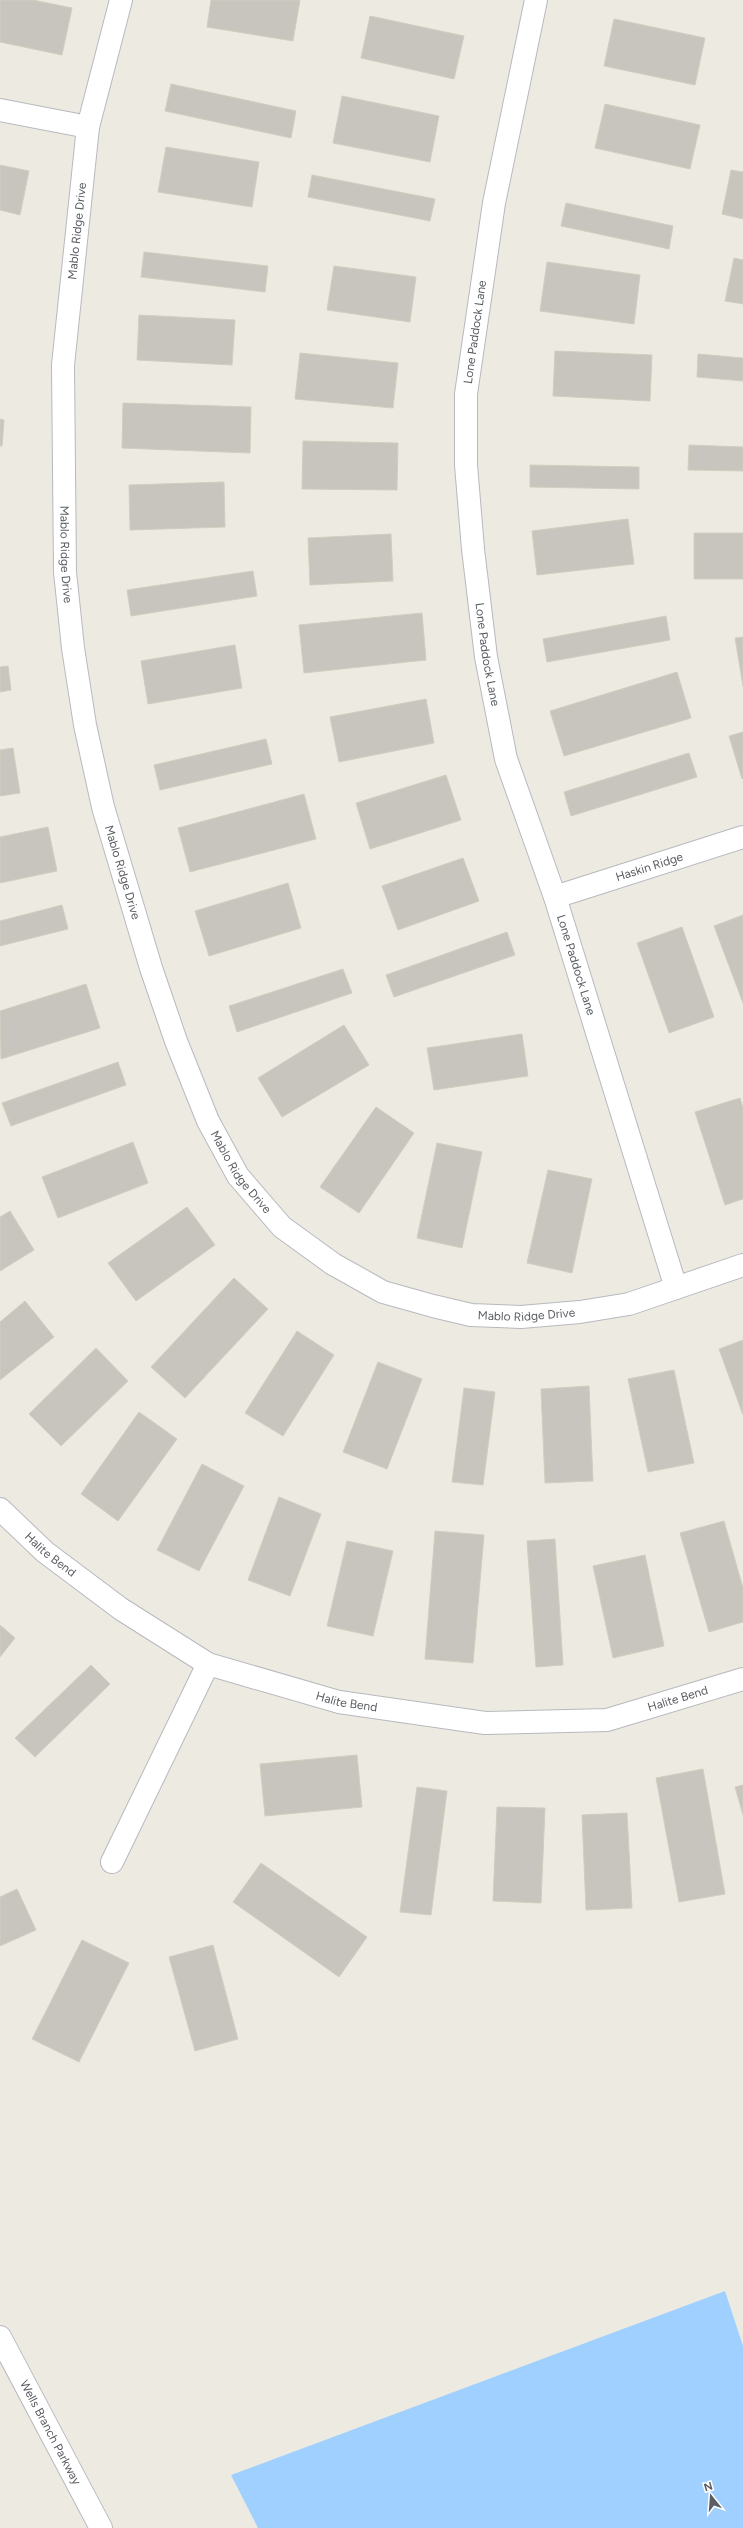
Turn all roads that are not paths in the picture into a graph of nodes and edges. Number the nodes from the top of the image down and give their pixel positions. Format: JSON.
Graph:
{"nodes":[{"id":1,"x":121,"y":0,"type":"edge"},
{"id":2,"x":536,"y":0,"type":"edge"},
{"id":3,"x":0,"y":110,"type":"edge"},
{"id":4,"x":88,"y":127,"type":"junction"},
{"id":5,"x":743,"y":837,"type":"edge"},
{"id":6,"x":555,"y":898,"type":"junction"},
{"id":7,"x":743,"y":1265,"type":"edge"},
{"id":8,"x":676,"y":1288,"type":"junction"},
{"id":9,"x":0,"y":1508,"type":"edge"},
{"id":10,"x":208,"y":1664,"type":"junction"},
{"id":11,"x":743,"y":1679,"type":"edge"},
{"id":12,"x":112,"y":1862,"type":"dead end"},
{"id":13,"x":0,"y":2337,"type":"edge"},
{"id":14,"x":101,"y":2528,"type":"edge"}],
"edges":[{"from":1,"to":4,"type":"street","name":"Mablo Ridge Drive"},
{"from":2,"to":6,"type":"street","name":"Lone Paddock Lane"},
{"from":3,"to":4,"type":"street"},
{"from":4,"to":8,"type":"street","name":"Mablo Ridge Drive"},
{"from":5,"to":6,"type":"street","name":"Haskin Ridge"},
{"from":6,"to":8,"type":"street","name":"Lone Paddock Lane"},
{"from":7,"to":8,"type":"street","name":"Mablo Ridge Drive"},
{"from":9,"to":10,"type":"street","name":"Halite Bend"},
{"from":10,"to":11,"type":"street","name":"Halite Bend"},
{"from":10,"to":12,"type":"street"},
{"from":13,"to":14,"type":"street","name":"Wells Branch Parkway"}]}
